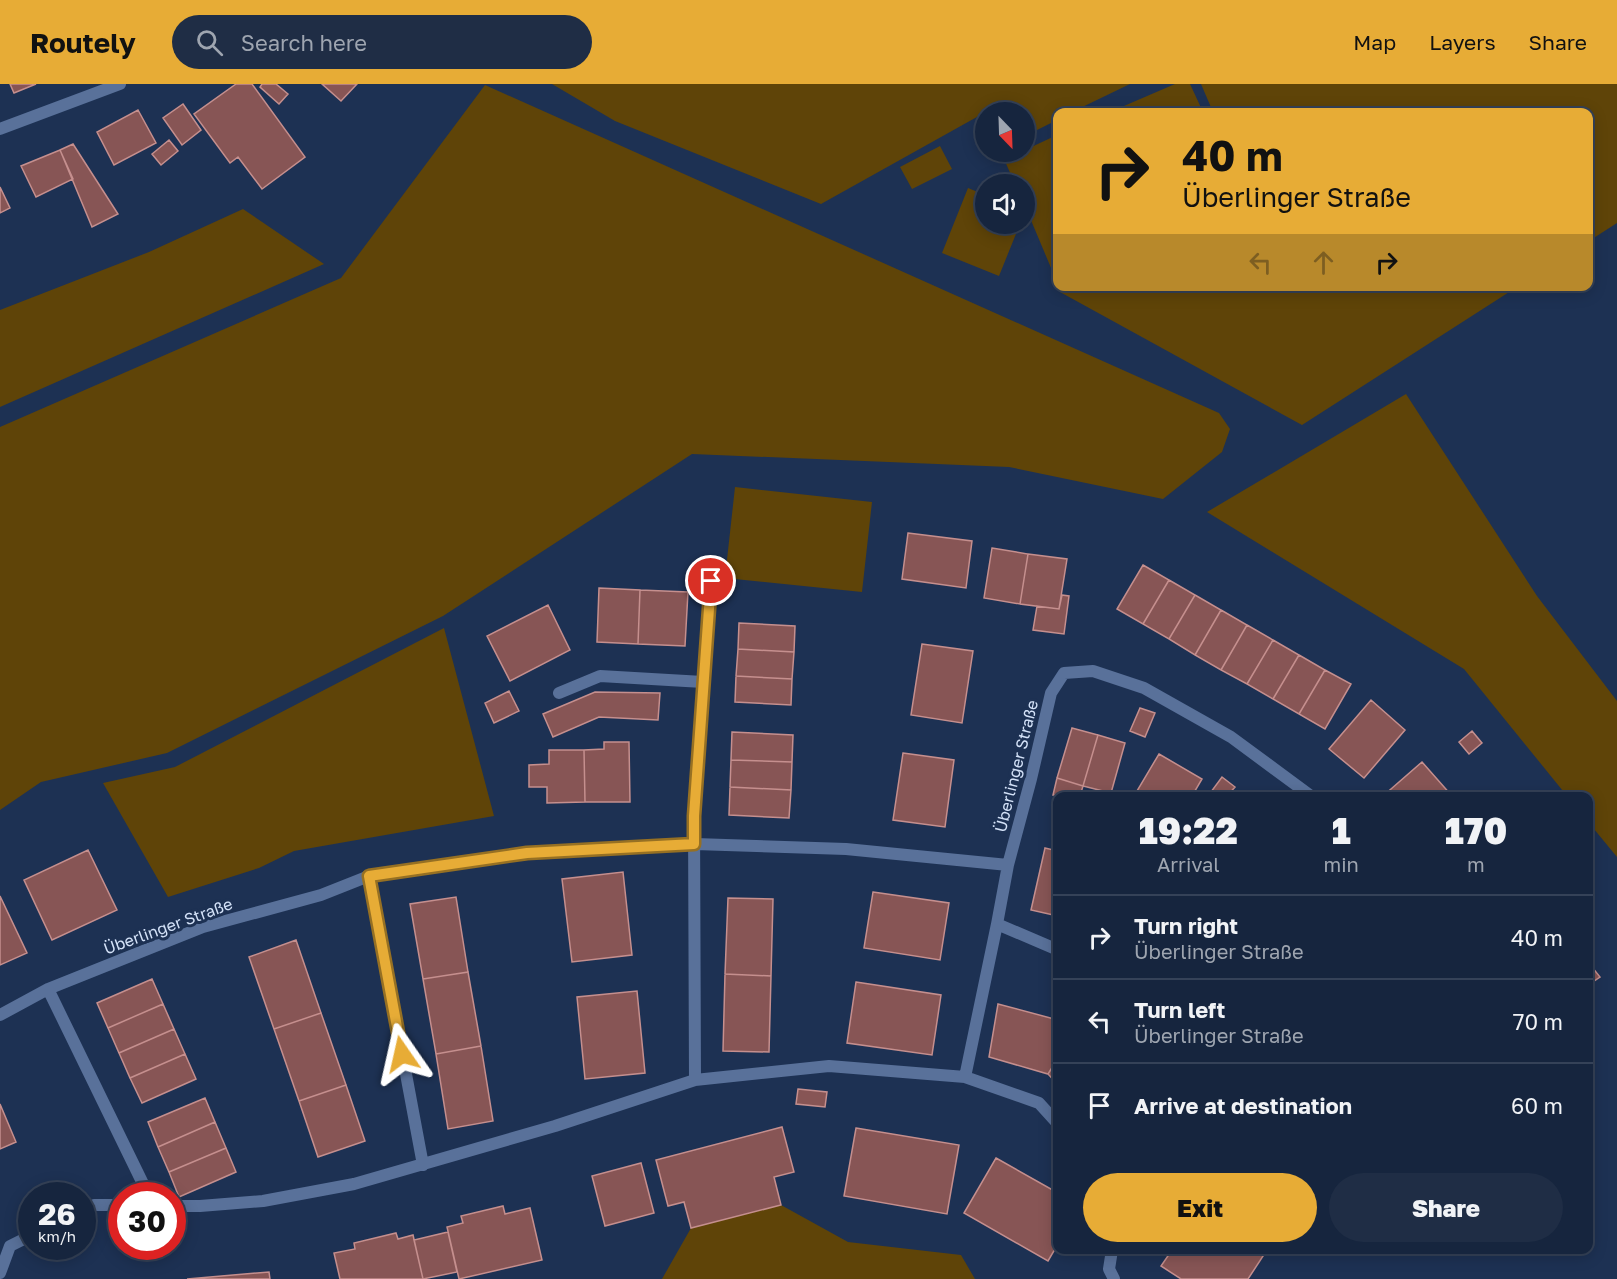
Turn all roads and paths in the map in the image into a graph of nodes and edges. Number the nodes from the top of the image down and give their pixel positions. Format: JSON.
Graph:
{"nodes":[{"id":1,"x":120,"y":84,"type":"edge"},
{"id":2,"x":0,"y":129,"type":"edge"},
{"id":3,"x":711,"y":581,"type":"dead end"},
{"id":4,"x":703,"y":682,"type":"junction"},
{"id":5,"x":559,"y":693,"type":"dead end"},
{"id":6,"x":1306,"y":792,"type":"edge"},
{"id":7,"x":694,"y":844,"type":"junction"},
{"id":8,"x":1008,"y":865,"type":"junction"},
{"id":9,"x":369,"y":876,"type":"junction"},
{"id":10,"x":997,"y":924,"type":"junction"},
{"id":11,"x":1053,"y":948,"type":"edge"},
{"id":12,"x":48,"y":989,"type":"junction"},
{"id":13,"x":0,"y":1015,"type":"edge"},
{"id":14,"x":965,"y":1077,"type":"junction"},
{"id":15,"x":695,"y":1080,"type":"junction"},
{"id":16,"x":1053,"y":1118,"type":"edge"},
{"id":17,"x":423,"y":1165,"type":"junction"},
{"id":18,"x":141,"y":1182,"type":"edge"},
{"id":19,"x":186,"y":1206,"type":"edge"},
{"id":20,"x":18,"y":1242,"type":"edge"},
{"id":21,"x":1111,"y":1254,"type":"edge"},
{"id":22,"x":0,"y":1273,"type":"edge"},
{"id":23,"x":1114,"y":1279,"type":"edge"}],
"edges":[{"from":1,"to":2,"type":"street"},
{"from":3,"to":4,"type":"street"},
{"from":4,"to":5,"type":"street"},
{"from":4,"to":7,"type":"street"},
{"from":6,"to":8,"type":"street","name":"Überlinger Straße"},
{"from":7,"to":8,"type":"street","name":"Überlinger Straße"},
{"from":7,"to":9,"type":"street","name":"Überlinger Straße"},
{"from":7,"to":15,"type":"street"},
{"from":8,"to":10,"type":"street","name":"Überlinger Straße"},
{"from":9,"to":12,"type":"street","name":"Überlinger Straße"},
{"from":9,"to":17,"type":"street"},
{"from":10,"to":11,"type":"street"},
{"from":10,"to":14,"type":"street","name":"Überlinger Straße"},
{"from":12,"to":13,"type":"street","name":"Überlinger Straße"},
{"from":12,"to":18,"type":"street"},
{"from":14,"to":15,"type":"street"},
{"from":14,"to":16,"type":"street"},
{"from":15,"to":17,"type":"street"},
{"from":17,"to":19,"type":"street"},
{"from":20,"to":22,"type":"street"},
{"from":21,"to":23,"type":"street"}]}
